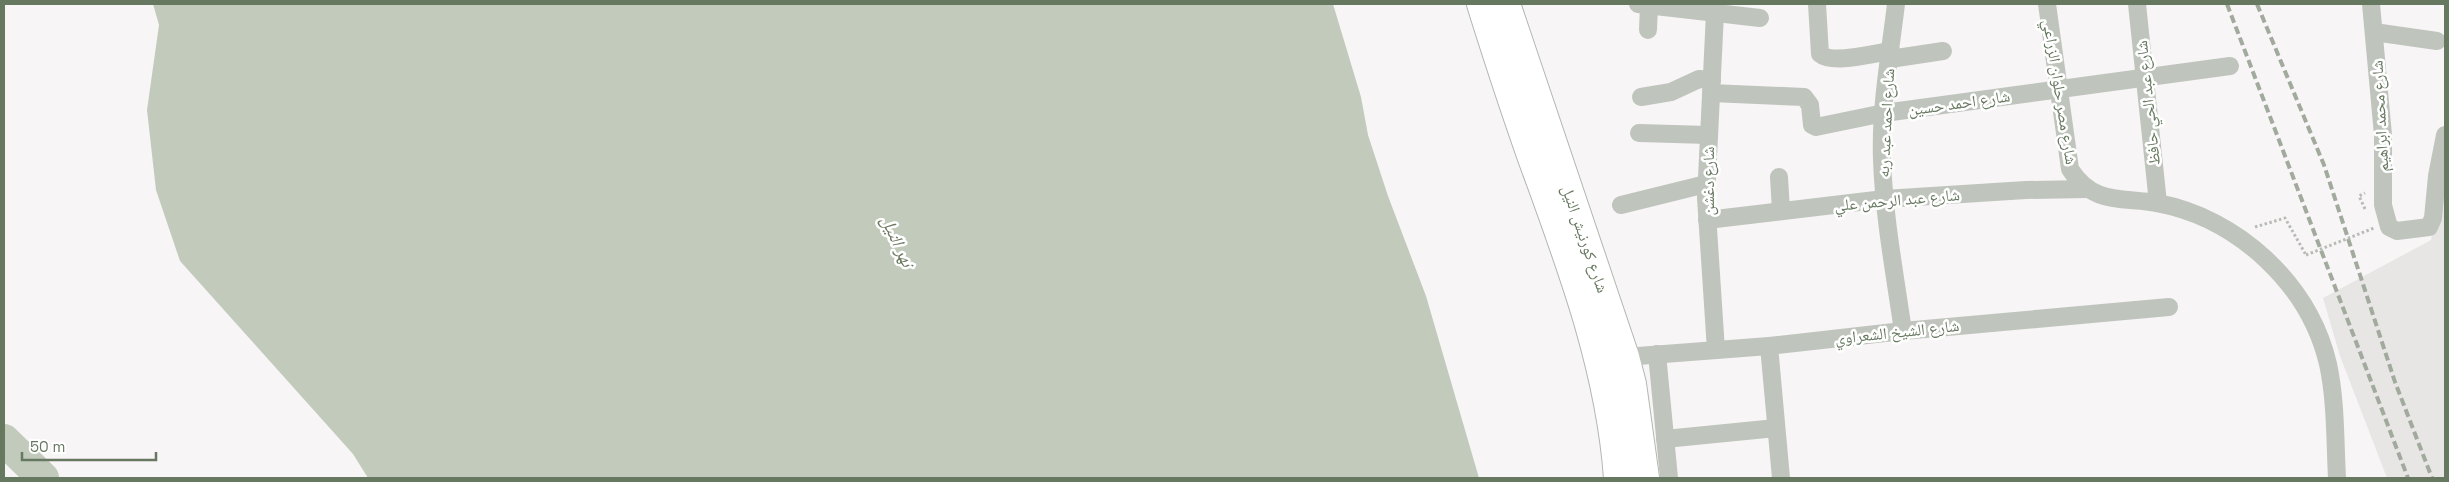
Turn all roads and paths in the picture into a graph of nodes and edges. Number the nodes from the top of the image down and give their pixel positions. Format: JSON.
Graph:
{"nodes":[{"id":1,"x":1481,"y":4,"type":"edge"},
{"id":2,"x":1506,"y":4,"type":"edge"},
{"id":3,"x":1643,"y":4,"type":"edge"},
{"id":4,"x":1817,"y":4,"type":"edge"},
{"id":5,"x":1896,"y":4,"type":"edge"},
{"id":6,"x":2047,"y":4,"type":"edge"},
{"id":7,"x":2137,"y":4,"type":"edge"},
{"id":8,"x":2371,"y":4,"type":"edge"},
{"id":9,"x":1735,"y":9,"type":"edge"},
{"id":10,"x":1715,"y":13,"type":"junction"},
{"id":11,"x":1760,"y":18,"type":"dead end"},
{"id":12,"x":1648,"y":30,"type":"dead end"},
{"id":13,"x":2374,"y":32,"type":"junction"},
{"id":14,"x":2437,"y":42,"type":"dead end"},
{"id":15,"x":1943,"y":51,"type":"dead end"},
{"id":16,"x":1890,"y":55,"type":"junction"},
{"id":17,"x":2230,"y":66,"type":"dead end"},
{"id":18,"x":2145,"y":77,"type":"junction"},
{"id":19,"x":1711,"y":86,"type":"junction"},
{"id":20,"x":2059,"y":89,"type":"junction"},
{"id":21,"x":1641,"y":97,"type":"dead end"},
{"id":22,"x":1884,"y":113,"type":"junction"},
{"id":23,"x":1639,"y":133,"type":"dead end"},
{"id":24,"x":1708,"y":134,"type":"junction"},
{"id":25,"x":2445,"y":136,"type":"edge"},
{"id":26,"x":1779,"y":177,"type":"dead end"},
{"id":27,"x":1706,"y":184,"type":"junction"},
{"id":28,"x":2087,"y":189,"type":"junction"},
{"id":29,"x":1884,"y":199,"type":"junction"},
{"id":30,"x":2158,"y":203,"type":"junction"},
{"id":31,"x":1621,"y":205,"type":"dead end"},
{"id":32,"x":1781,"y":211,"type":"junction"},
{"id":33,"x":1707,"y":220,"type":"junction"},
{"id":34,"x":2382,"y":227,"type":"junction"},
{"id":35,"x":2234,"y":233,"type":"junction"},
{"id":36,"x":2169,"y":307,"type":"dead end"},
{"id":37,"x":1903,"y":331,"type":"junction"},
{"id":38,"x":1769,"y":346,"type":"junction"},
{"id":39,"x":1716,"y":350,"type":"junction"},
{"id":40,"x":1658,"y":354,"type":"junction"},
{"id":41,"x":1625,"y":357,"type":"junction"},
{"id":42,"x":1776,"y":428,"type":"junction"},
{"id":43,"x":1665,"y":439,"type":"junction"},
{"id":44,"x":1618,"y":478,"type":"edge"},
{"id":45,"x":1645,"y":478,"type":"edge"},
{"id":46,"x":1669,"y":478,"type":"edge"},
{"id":47,"x":1781,"y":478,"type":"edge"},
{"id":48,"x":2337,"y":478,"type":"edge"}],
"edges":[{"from":1,"to":44,"type":"highway","name":"شارع كورنيش النيل"},
{"from":2,"to":41,"type":"highway","name":"شارع كورنيش النيل"},
{"from":3,"to":10,"type":"street"},
{"from":3,"to":12,"type":"street"},
{"from":4,"to":16,"type":"street"},
{"from":5,"to":16,"type":"street","name":"شارع احمد عبد ربه"},
{"from":6,"to":20,"type":"street","name":"شارع مصر حلوان الزراعي"},
{"from":7,"to":18,"type":"street","name":"شارع عبد الحي حافظ"},
{"from":8,"to":13,"type":"street","name":"شارع محمد ابراهيم"},
{"from":9,"to":10,"type":"street"},
{"from":9,"to":11,"type":"street"},
{"from":10,"to":19,"type":"street","name":"شارع دغشن"},
{"from":13,"to":14,"type":"street"},
{"from":13,"to":34,"type":"street","name":"شارع محمد ابراهيم"},
{"from":15,"to":16,"type":"street"},
{"from":16,"to":22,"type":"street","name":"شارع احمد عبد ربه"},
{"from":17,"to":18,"type":"street","name":"شارع احمد حسين"},
{"from":18,"to":20,"type":"street","name":"شارع احمد حسين"},
{"from":18,"to":30,"type":"street","name":"شارع عبد الحي حافظ"},
{"from":19,"to":21,"type":"street"},
{"from":19,"to":22,"type":"street","name":"شارع احمد حسين"},
{"from":19,"to":24,"type":"street","name":"شارع دغشن"},
{"from":20,"to":22,"type":"street","name":"شارع احمد حسين"},
{"from":20,"to":28,"type":"street","name":"شارع مصر حلوان الزراعي"},
{"from":22,"to":29,"type":"street","name":"شارع احمد عبد ربه"},
{"from":23,"to":24,"type":"street"},
{"from":24,"to":27,"type":"street","name":"شارع دغشن"},
{"from":25,"to":34,"type":"street"},
{"from":26,"to":32,"type":"street"},
{"from":27,"to":31,"type":"street"},
{"from":27,"to":33,"type":"street","name":"شارع دغشن"},
{"from":28,"to":29,"type":"street","name":"شارع عبد الرحمن علي"},
{"from":28,"to":30,"type":"street","name":"شارع مصر حلوان الزراعي"},
{"from":29,"to":32,"type":"street","name":"شارع عبد الرحمن علي"},
{"from":29,"to":37,"type":"street","name":"شارع احمد عبد ربه"},
{"from":30,"to":35,"type":"street","name":"شارع مصر حلوان الزراعي"},
{"from":32,"to":33,"type":"street","name":"شارع عبد الرحمن علي"},
{"from":33,"to":39,"type":"street","name":"شارع دغشن"},
{"from":34,"to":35,"type":"path","bridge":true},
{"from":35,"to":48,"type":"street","name":"شارع مصر حلوان الزراعي"},
{"from":36,"to":37,"type":"street","name":"شارع الشيخ الشعراوي"},
{"from":37,"to":38,"type":"street","name":"شارع الشيخ الشعراوي"},
{"from":38,"to":39,"type":"street","name":"شارع الشيخ الشعراوي"},
{"from":38,"to":42,"type":"street"},
{"from":39,"to":40,"type":"street","name":"شارع الشيخ الشعراوي"},
{"from":40,"to":41,"type":"street","name":"شارع الشيخ الشعراوي"},
{"from":40,"to":43,"type":"street"},
{"from":41,"to":45,"type":"highway","name":"شارع كورنيش النيل"},
{"from":42,"to":43,"type":"street"},
{"from":42,"to":47,"type":"street"},
{"from":43,"to":46,"type":"street"}]}
